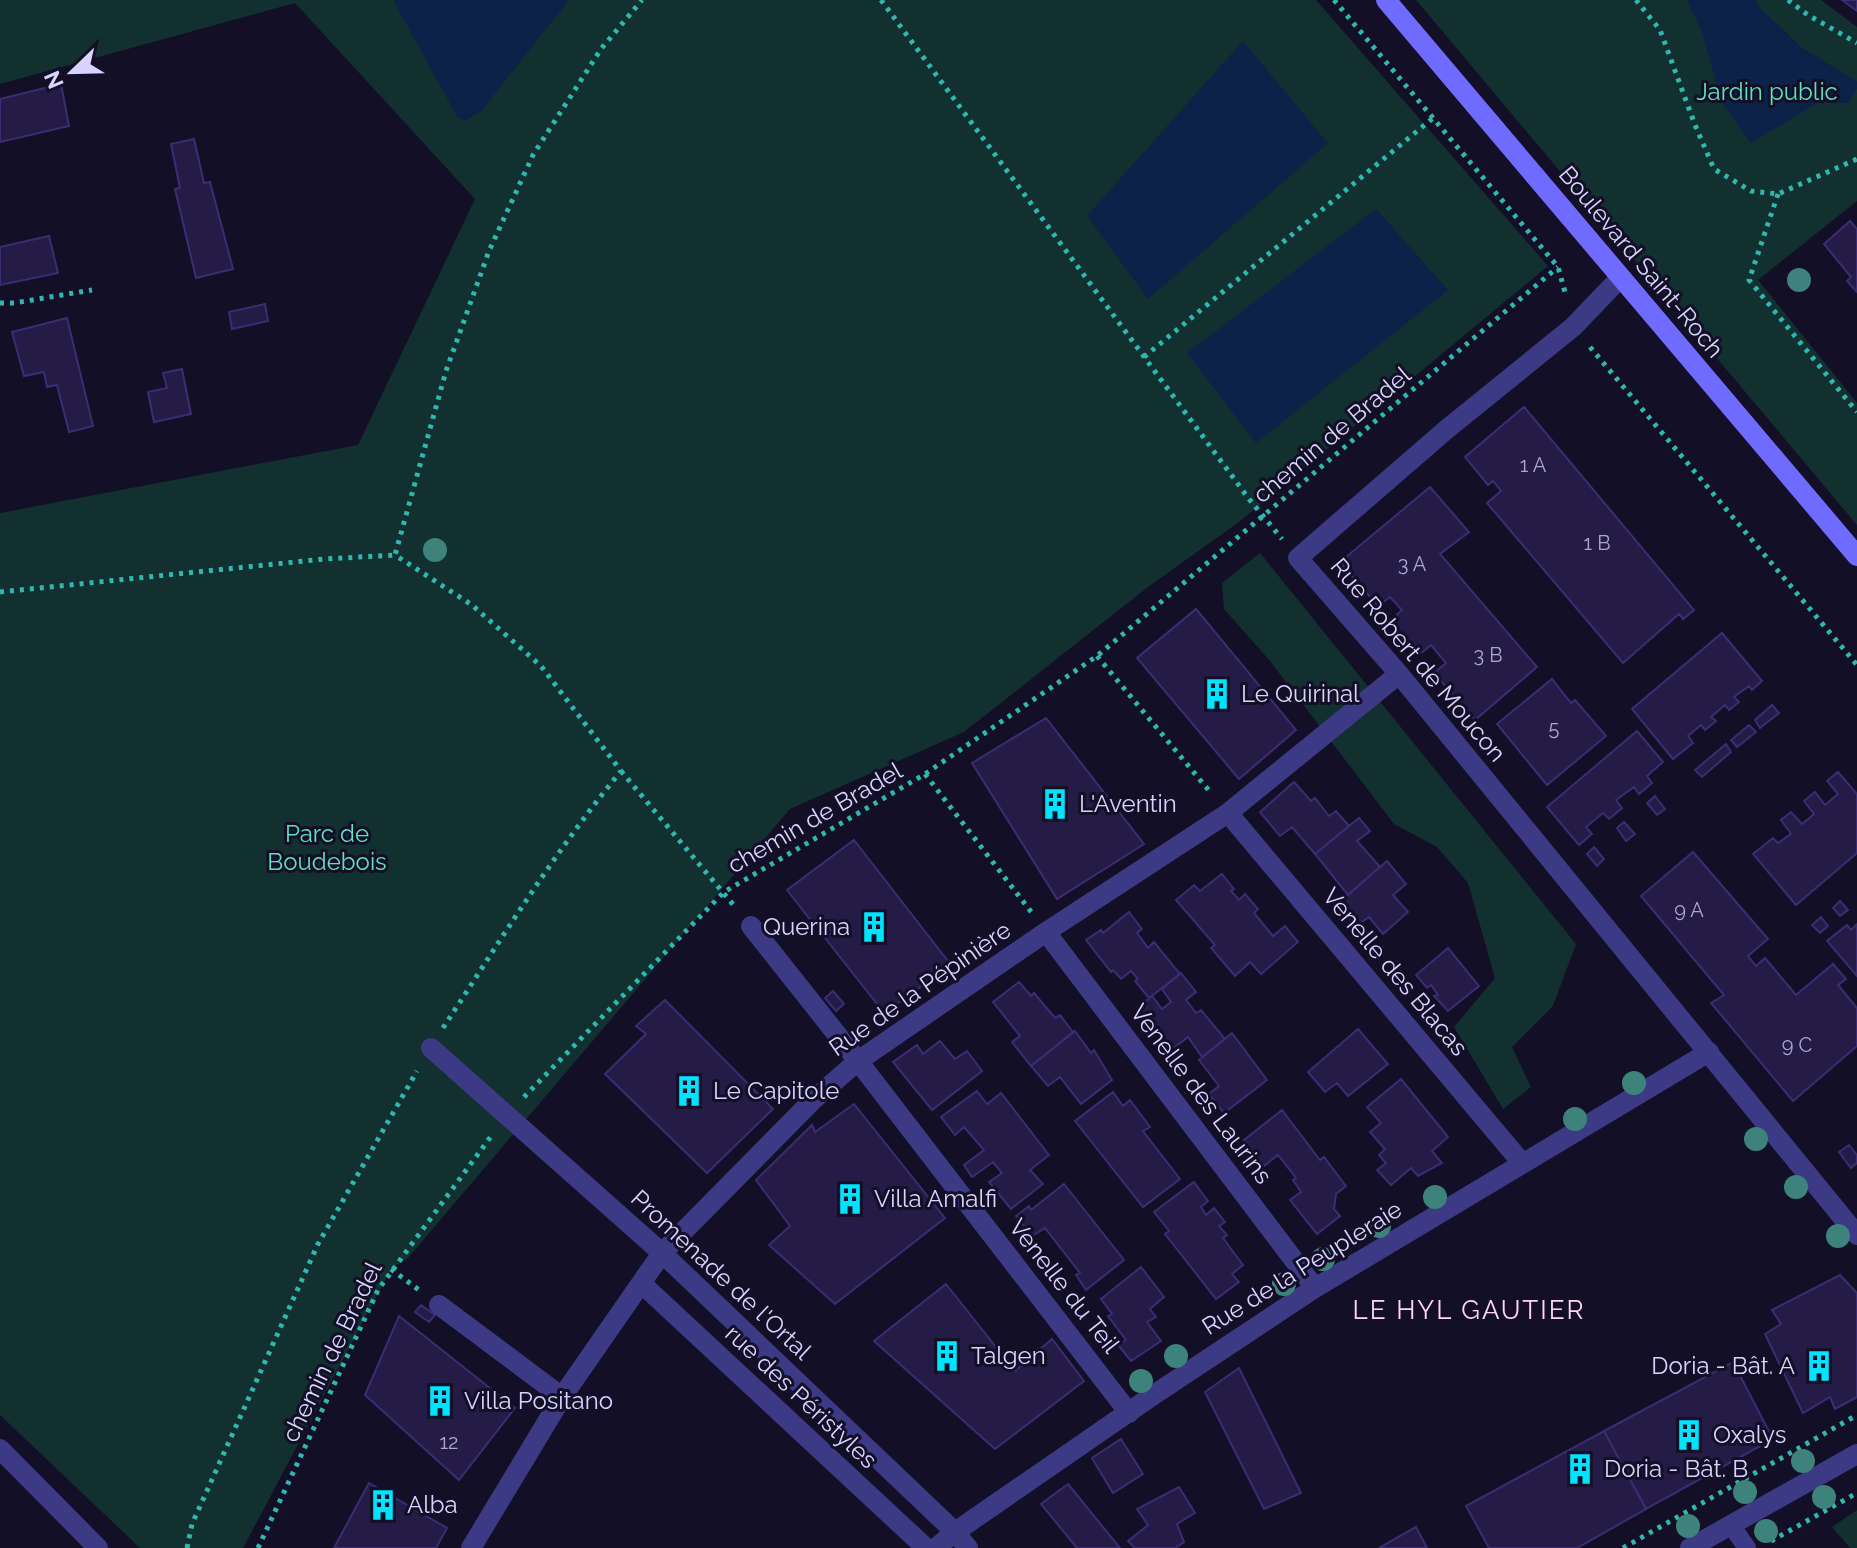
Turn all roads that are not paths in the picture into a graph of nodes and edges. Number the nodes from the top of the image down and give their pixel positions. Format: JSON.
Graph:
{"nodes":[{"id":1,"x":1386,"y":0,"type":"edge"},
{"id":2,"x":1620,"y":278,"type":"junction"},
{"id":3,"x":1857,"y":556,"type":"edge"},
{"id":4,"x":1399,"y":674,"type":"junction"},
{"id":5,"x":1228,"y":813,"type":"junction"},
{"id":6,"x":751,"y":926,"type":"road end"},
{"id":7,"x":1046,"y":932,"type":"junction"},
{"id":8,"x":431,"y":1048,"type":"road end"},
{"id":9,"x":1709,"y":1052,"type":"junction"},
{"id":10,"x":858,"y":1061,"type":"junction"},
{"id":11,"x":1522,"y":1163,"type":"junction"},
{"id":12,"x":1857,"y":1235,"type":"edge"},
{"id":13,"x":662,"y":1253,"type":"junction"},
{"id":14,"x":641,"y":1283,"type":"junction"},
{"id":15,"x":1315,"y":1288,"type":"junction"},
{"id":16,"x":439,"y":1305,"type":"road end"},
{"id":17,"x":562,"y":1397,"type":"junction"},
{"id":18,"x":1129,"y":1413,"type":"junction"},
{"id":19,"x":0,"y":1449,"type":"edge"},
{"id":20,"x":1857,"y":1454,"type":"edge"},
{"id":21,"x":1731,"y":1525,"type":"junction"},
{"id":22,"x":961,"y":1540,"type":"edge"},
{"id":23,"x":98,"y":1548,"type":"edge"},
{"id":24,"x":471,"y":1548,"type":"edge"},
{"id":25,"x":926,"y":1548,"type":"edge"},
{"id":26,"x":936,"y":1548,"type":"edge"},
{"id":27,"x":1690,"y":1548,"type":"edge"},
{"id":28,"x":1747,"y":1548,"type":"edge"}],
"edges":[{"from":1,"to":2,"type":"main road","name":"Boulevard Saint-Roch"},
{"from":2,"to":3,"type":"main road","name":"Boulevard Saint-Roch"},
{"from":2,"to":4,"type":"street","name":"Rue Robert de Moucon"},
{"from":4,"to":5,"type":"street","name":"Rue de la Pépinière"},
{"from":4,"to":9,"type":"street","name":"Rue Robert de Moucon"},
{"from":5,"to":7,"type":"street","name":"Rue de la Pépinière"},
{"from":5,"to":11,"type":"street","name":"Venelle des Blacas"},
{"from":6,"to":10,"type":"street","name":"Venelle du Teil"},
{"from":7,"to":10,"type":"street","name":"Rue de la Pépinière"},
{"from":7,"to":15,"type":"street","name":"Venelle des Laurins"},
{"from":8,"to":13,"type":"street","name":"Promenade de l'Ortal"},
{"from":9,"to":11,"type":"street","name":"Rue de la Peupleraie"},
{"from":9,"to":12,"type":"street","name":"Rue Robert de Moucon"},
{"from":10,"to":13,"type":"street","name":"Rue de la Pépinière"},
{"from":10,"to":18,"type":"street","name":"Venelle du Teil"},
{"from":11,"to":15,"type":"street","name":"Rue de la Peupleraie"},
{"from":13,"to":14,"type":"street","name":"Rue de la Pépinière"},
{"from":13,"to":22,"type":"street","name":"Promenade de l'Ortal"},
{"from":14,"to":17,"type":"street","name":"Rue de la Pépinière"},
{"from":14,"to":25,"type":"street","name":"rue des Péristyles"},
{"from":15,"to":18,"type":"street","name":"Rue de la Peupleraie"},
{"from":16,"to":17,"type":"street"},
{"from":17,"to":24,"type":"street","name":"Rue de la Pépinière"},
{"from":18,"to":22,"type":"street","name":"Rue de la Peupleraie"},
{"from":19,"to":23,"type":"street"},
{"from":20,"to":21,"type":"street"},
{"from":21,"to":27,"type":"street"},
{"from":21,"to":28,"type":"lane"},
{"from":22,"to":26,"type":"street","name":"Rue de la Peupleraie"}]}
